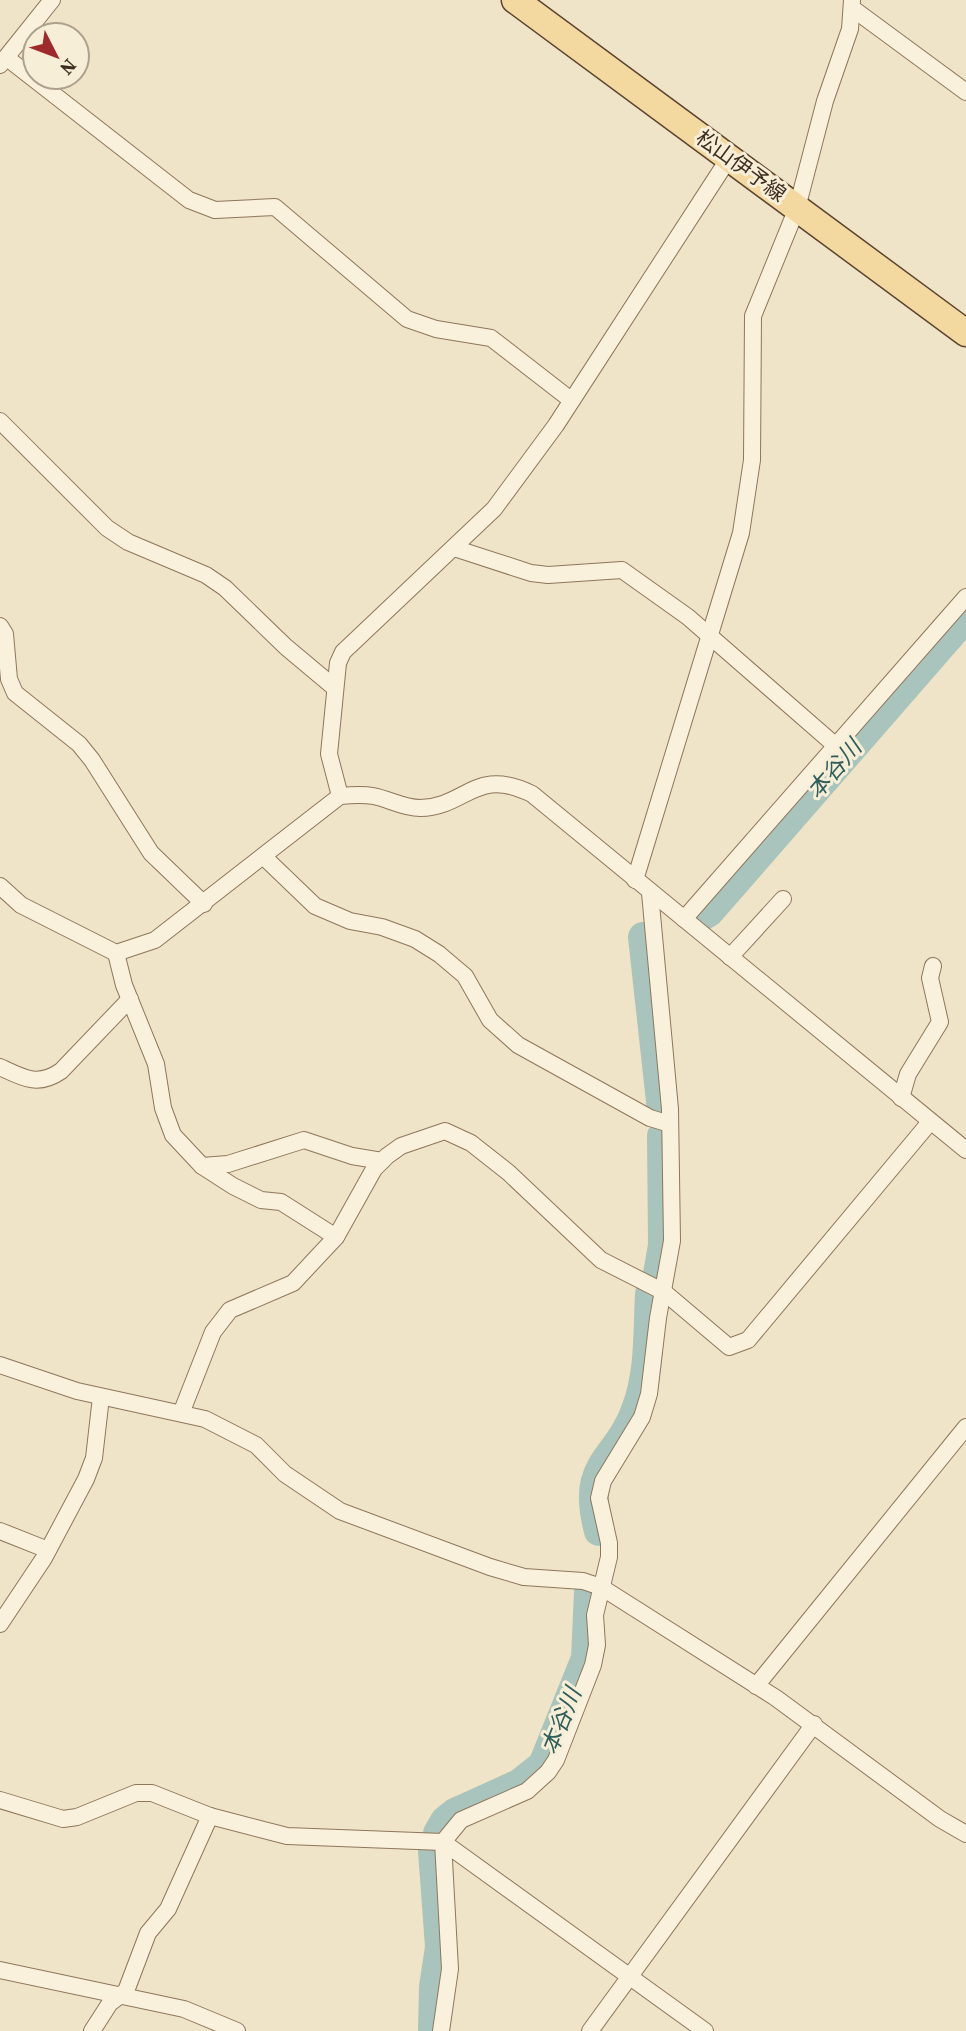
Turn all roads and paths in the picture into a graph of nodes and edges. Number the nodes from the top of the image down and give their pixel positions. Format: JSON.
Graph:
{"nodes":[{"id":1,"x":52,"y":0,"type":"edge"},
{"id":2,"x":515,"y":0,"type":"edge"},
{"id":3,"x":852,"y":4,"type":"edge"},
{"id":4,"x":0,"y":40,"type":"edge"},
{"id":5,"x":6,"y":59,"type":"edge"},
{"id":6,"x":966,"y":92,"type":"edge"},
{"id":7,"x":729,"y":158,"type":"junction"},
{"id":8,"x":797,"y":208,"type":"junction"},
{"id":9,"x":966,"y":333,"type":"edge"},
{"id":10,"x":571,"y":400,"type":"junction"},
{"id":11,"x":0,"y":421,"type":"edge"},
{"id":12,"x":454,"y":548,"type":"junction"},
{"id":13,"x":966,"y":597,"type":"edge"},
{"id":14,"x":0,"y":625,"type":"edge"},
{"id":15,"x":708,"y":636,"type":"junction"},
{"id":16,"x":335,"y":688,"type":"junction"},
{"id":17,"x":836,"y":746,"type":"junction"},
{"id":18,"x":340,"y":796,"type":"junction"},
{"id":19,"x":264,"y":857,"type":"junction"},
{"id":20,"x":635,"y":880,"type":"junction"},
{"id":21,"x":0,"y":886,"type":"edge"},
{"id":22,"x":650,"y":893,"type":"junction"},
{"id":23,"x":783,"y":899,"type":"dead end"},
{"id":24,"x":204,"y":904,"type":"junction"},
{"id":25,"x":684,"y":919,"type":"junction"},
{"id":26,"x":116,"y":953,"type":"junction"},
{"id":27,"x":730,"y":957,"type":"junction"},
{"id":28,"x":933,"y":966,"type":"dead end"},
{"id":29,"x":130,"y":999,"type":"junction"},
{"id":30,"x":0,"y":1067,"type":"edge"},
{"id":31,"x":901,"y":1098,"type":"junction"},
{"id":32,"x":930,"y":1122,"type":"junction"},
{"id":33,"x":670,"y":1125,"type":"junction"},
{"id":34,"x":966,"y":1150,"type":"edge"},
{"id":35,"x":382,"y":1161,"type":"junction"},
{"id":36,"x":202,"y":1166,"type":"junction"},
{"id":37,"x":336,"y":1237,"type":"junction"},
{"id":38,"x":664,"y":1292,"type":"junction"},
{"id":39,"x":0,"y":1365,"type":"edge"},
{"id":40,"x":101,"y":1397,"type":"junction"},
{"id":41,"x":182,"y":1411,"type":"junction"},
{"id":42,"x":966,"y":1427,"type":"edge"},
{"id":43,"x":0,"y":1531,"type":"edge"},
{"id":44,"x":48,"y":1550,"type":"junction"},
{"id":45,"x":601,"y":1587,"type":"junction"},
{"id":46,"x":0,"y":1624,"type":"edge"},
{"id":47,"x":756,"y":1686,"type":"junction"},
{"id":48,"x":814,"y":1724,"type":"junction"},
{"id":49,"x":0,"y":1801,"type":"edge"},
{"id":50,"x":210,"y":1816,"type":"junction"},
{"id":51,"x":966,"y":1834,"type":"edge"},
{"id":52,"x":443,"y":1842,"type":"junction"},
{"id":53,"x":0,"y":1970,"type":"edge"},
{"id":54,"x":630,"y":1976,"type":"junction"},
{"id":55,"x":118,"y":1997,"type":"junction"},
{"id":56,"x":92,"y":2031,"type":"edge"},
{"id":57,"x":237,"y":2031,"type":"edge"},
{"id":58,"x":442,"y":2031,"type":"edge"},
{"id":59,"x":590,"y":2031,"type":"edge"},
{"id":60,"x":705,"y":2031,"type":"edge"}],
"edges":[{"from":1,"to":5,"type":"street"},
{"from":2,"to":7,"type":"main road","name":"松山伊予線"},
{"from":3,"to":6,"type":"street"},
{"from":3,"to":8,"type":"street"},
{"from":4,"to":5,"type":"street"},
{"from":5,"to":10,"type":"street"},
{"from":7,"to":8,"type":"main road","name":"松山伊予線"},
{"from":7,"to":10,"type":"street"},
{"from":8,"to":9,"type":"main road","name":"松山伊予線"},
{"from":8,"to":15,"type":"street"},
{"from":10,"to":12,"type":"street"},
{"from":11,"to":16,"type":"street"},
{"from":12,"to":15,"type":"street"},
{"from":12,"to":16,"type":"street"},
{"from":13,"to":17,"type":"street"},
{"from":14,"to":24,"type":"street"},
{"from":15,"to":17,"type":"street"},
{"from":15,"to":20,"type":"street"},
{"from":16,"to":18,"type":"street"},
{"from":17,"to":25,"type":"street"},
{"from":18,"to":19,"type":"street"},
{"from":18,"to":20,"type":"street"},
{"from":19,"to":24,"type":"street"},
{"from":19,"to":33,"type":"street"},
{"from":20,"to":22,"type":"street"},
{"from":21,"to":26,"type":"street"},
{"from":22,"to":25,"type":"street"},
{"from":22,"to":33,"type":"street"},
{"from":23,"to":27,"type":"street"},
{"from":24,"to":26,"type":"street"},
{"from":25,"to":27,"type":"street"},
{"from":26,"to":29,"type":"street"},
{"from":27,"to":31,"type":"street"},
{"from":28,"to":31,"type":"street"},
{"from":29,"to":30,"type":"street"},
{"from":29,"to":36,"type":"street"},
{"from":31,"to":32,"type":"street"},
{"from":32,"to":34,"type":"street"},
{"from":32,"to":38,"type":"street"},
{"from":33,"to":38,"type":"street"},
{"from":35,"to":36,"type":"street"},
{"from":35,"to":37,"type":"street"},
{"from":35,"to":38,"type":"street"},
{"from":36,"to":37,"type":"street"},
{"from":37,"to":41,"type":"street"},
{"from":38,"to":45,"type":"street"},
{"from":39,"to":40,"type":"street"},
{"from":40,"to":41,"type":"street"},
{"from":40,"to":44,"type":"street"},
{"from":41,"to":45,"type":"street"},
{"from":42,"to":47,"type":"street"},
{"from":43,"to":44,"type":"street"},
{"from":44,"to":46,"type":"street"},
{"from":45,"to":47,"type":"street"},
{"from":45,"to":52,"type":"street"},
{"from":47,"to":48,"type":"street"},
{"from":48,"to":51,"type":"street"},
{"from":48,"to":54,"type":"street"},
{"from":49,"to":50,"type":"street"},
{"from":50,"to":52,"type":"street"},
{"from":50,"to":55,"type":"street"},
{"from":52,"to":54,"type":"street"},
{"from":52,"to":58,"type":"street"},
{"from":53,"to":55,"type":"street"},
{"from":54,"to":59,"type":"street"},
{"from":54,"to":60,"type":"street"},
{"from":55,"to":56,"type":"street"},
{"from":55,"to":57,"type":"street"}]}
